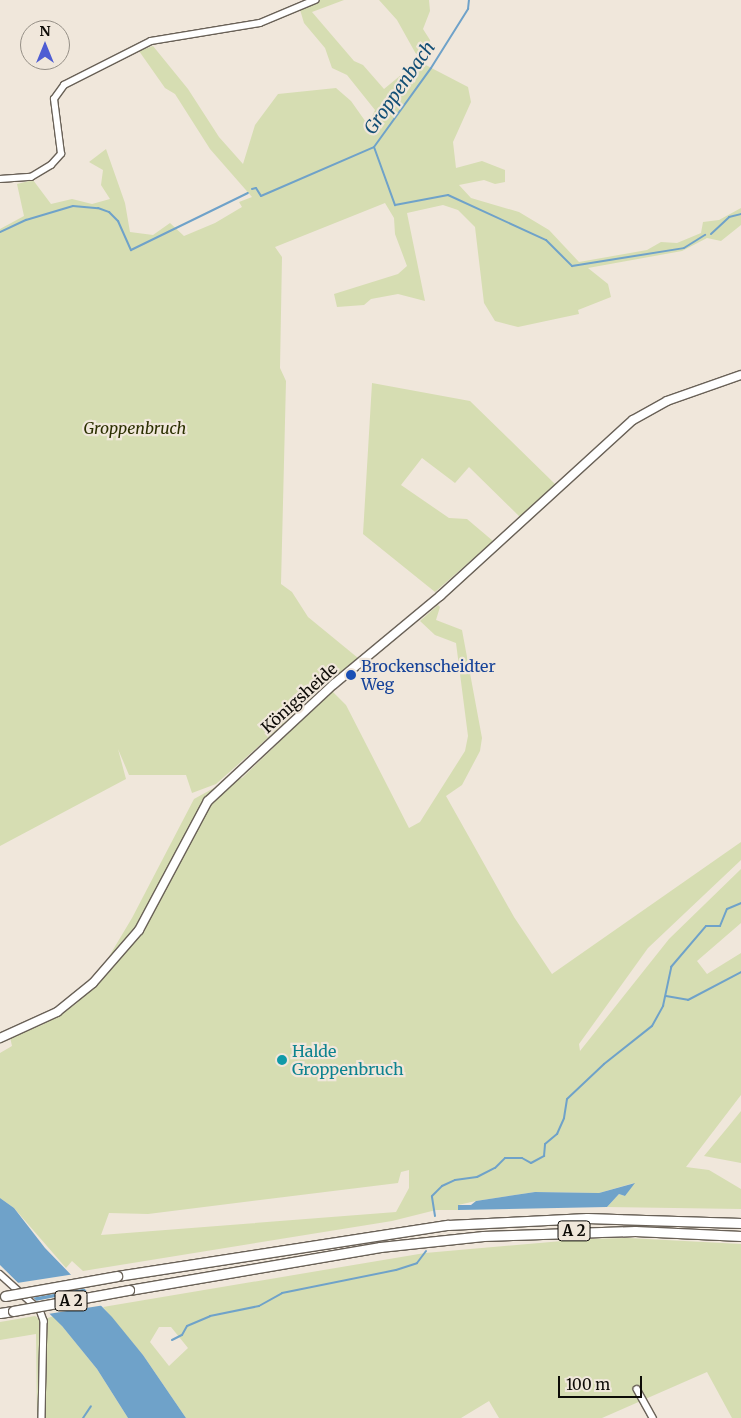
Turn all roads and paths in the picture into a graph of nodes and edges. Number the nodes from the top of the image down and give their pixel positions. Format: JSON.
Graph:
{"nodes":[{"id":1,"x":315,"y":0,"type":"edge"},
{"id":2,"x":0,"y":179,"type":"edge"},
{"id":3,"x":741,"y":375,"type":"edge"},
{"id":4,"x":0,"y":1038,"type":"edge"},
{"id":5,"x":741,"y":1223,"type":"edge"},
{"id":6,"x":741,"y":1236,"type":"edge"},
{"id":7,"x":0,"y":1274,"type":"edge"},
{"id":8,"x":2,"y":1296,"type":"edge"},
{"id":9,"x":0,"y":1313,"type":"edge"},
{"id":10,"x":637,"y":1389,"type":"dead end"},
{"id":11,"x":42,"y":1418,"type":"edge"},
{"id":12,"x":653,"y":1418,"type":"edge"}],
"edges":[{"from":1,"to":2,"type":"street"},
{"from":3,"to":4,"type":"main road","name":"Königsheide"},
{"from":5,"to":8,"type":"highway","number":"A 2","bridge":true},
{"from":6,"to":9,"type":"highway","number":"A 2","bridge":true},
{"from":7,"to":11,"type":"street"},
{"from":10,"to":12,"type":"street"}]}
